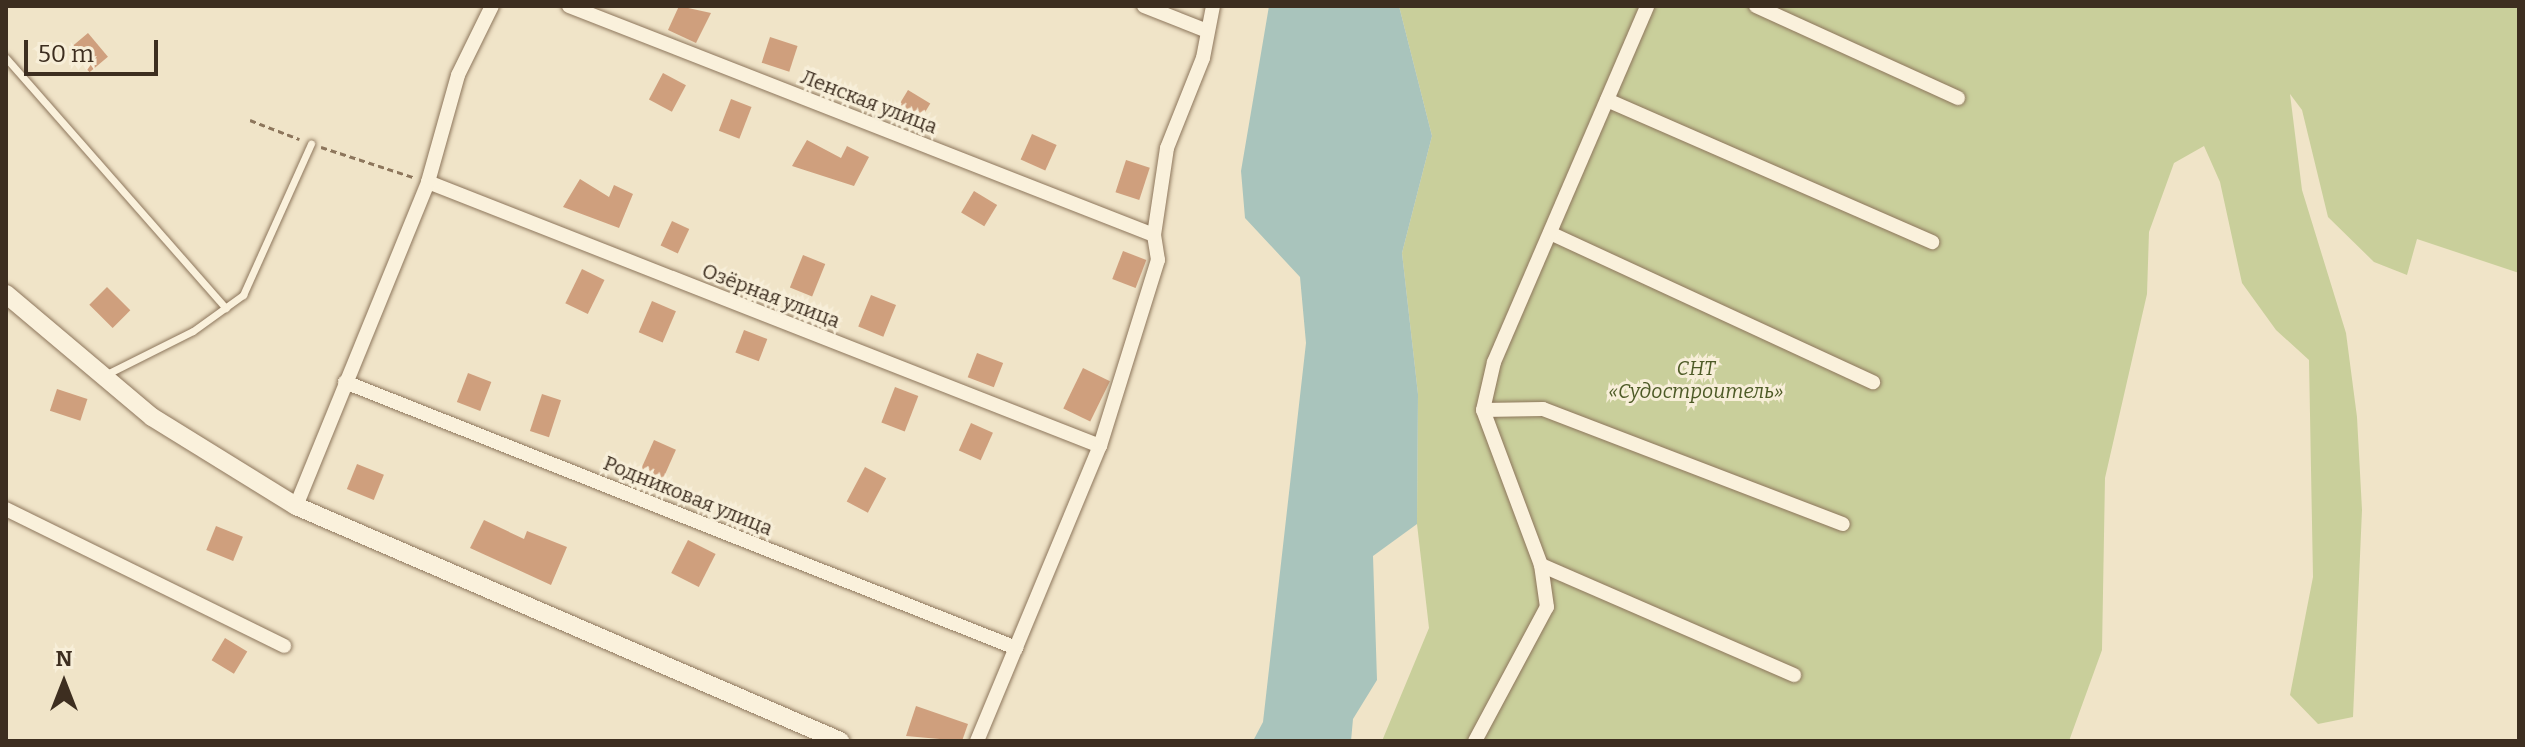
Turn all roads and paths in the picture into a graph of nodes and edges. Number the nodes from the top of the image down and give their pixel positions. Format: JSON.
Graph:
{"nodes":[{"id":1,"x":492,"y":6,"type":"edge"},
{"id":2,"x":569,"y":6,"type":"edge"},
{"id":3,"x":1144,"y":6,"type":"edge"},
{"id":4,"x":1213,"y":6,"type":"edge"},
{"id":5,"x":1647,"y":6,"type":"edge"},
{"id":6,"x":1756,"y":6,"type":"edge"},
{"id":7,"x":1207,"y":31,"type":"junction"},
{"id":8,"x":6,"y":58,"type":"edge"},
{"id":9,"x":1958,"y":98,"type":"dead end"},
{"id":10,"x":1607,"y":100,"type":"junction"},
{"id":11,"x":250,"y":120,"type":"dead end"},
{"id":12,"x":311,"y":144,"type":"junction"},
{"id":13,"x":428,"y":182,"type":"junction"},
{"id":14,"x":1550,"y":233,"type":"junction"},
{"id":15,"x":1154,"y":235,"type":"junction"},
{"id":16,"x":1932,"y":242,"type":"dead end"},
{"id":17,"x":6,"y":294,"type":"edge"},
{"id":18,"x":226,"y":308,"type":"junction"},
{"id":19,"x":104,"y":376,"type":"junction"},
{"id":20,"x":345,"y":382,"type":"junction"},
{"id":21,"x":1873,"y":382,"type":"dead end"},
{"id":22,"x":1483,"y":410,"type":"junction"},
{"id":23,"x":1100,"y":446,"type":"junction"},
{"id":24,"x":296,"y":506,"type":"junction"},
{"id":25,"x":6,"y":509,"type":"edge"},
{"id":26,"x":1843,"y":524,"type":"dead end"},
{"id":27,"x":1541,"y":565,"type":"junction"},
{"id":28,"x":284,"y":646,"type":"dead end"},
{"id":29,"x":1016,"y":648,"type":"junction"},
{"id":30,"x":1794,"y":675,"type":"dead end"},
{"id":31,"x":840,"y":741,"type":"edge"},
{"id":32,"x":977,"y":741,"type":"edge"},
{"id":33,"x":1475,"y":741,"type":"edge"}],
"edges":[{"from":1,"to":13,"type":"street"},
{"from":2,"to":15,"type":"street","name":"Ленская улица"},
{"from":3,"to":7,"type":"street"},
{"from":4,"to":7,"type":"street"},
{"from":5,"to":10,"type":"street"},
{"from":6,"to":9,"type":"street"},
{"from":7,"to":15,"type":"street"},
{"from":8,"to":18,"type":"lane"},
{"from":10,"to":14,"type":"street"},
{"from":10,"to":16,"type":"street"},
{"from":11,"to":12,"type":"path"},
{"from":12,"to":13,"type":"path"},
{"from":12,"to":18,"type":"lane"},
{"from":13,"to":20,"type":"street"},
{"from":13,"to":23,"type":"street","name":"Озёрная улица"},
{"from":14,"to":21,"type":"street"},
{"from":14,"to":22,"type":"street"},
{"from":15,"to":23,"type":"street"},
{"from":17,"to":19,"type":"street"},
{"from":18,"to":19,"type":"lane"},
{"from":19,"to":24,"type":"street"},
{"from":20,"to":24,"type":"street"},
{"from":20,"to":29,"type":"street","name":"Родниковая улица"},
{"from":22,"to":26,"type":"street"},
{"from":22,"to":27,"type":"street"},
{"from":23,"to":29,"type":"street"},
{"from":24,"to":31,"type":"street"},
{"from":25,"to":28,"type":"street"},
{"from":27,"to":30,"type":"street"},
{"from":27,"to":33,"type":"street"},
{"from":29,"to":32,"type":"street"}]}
